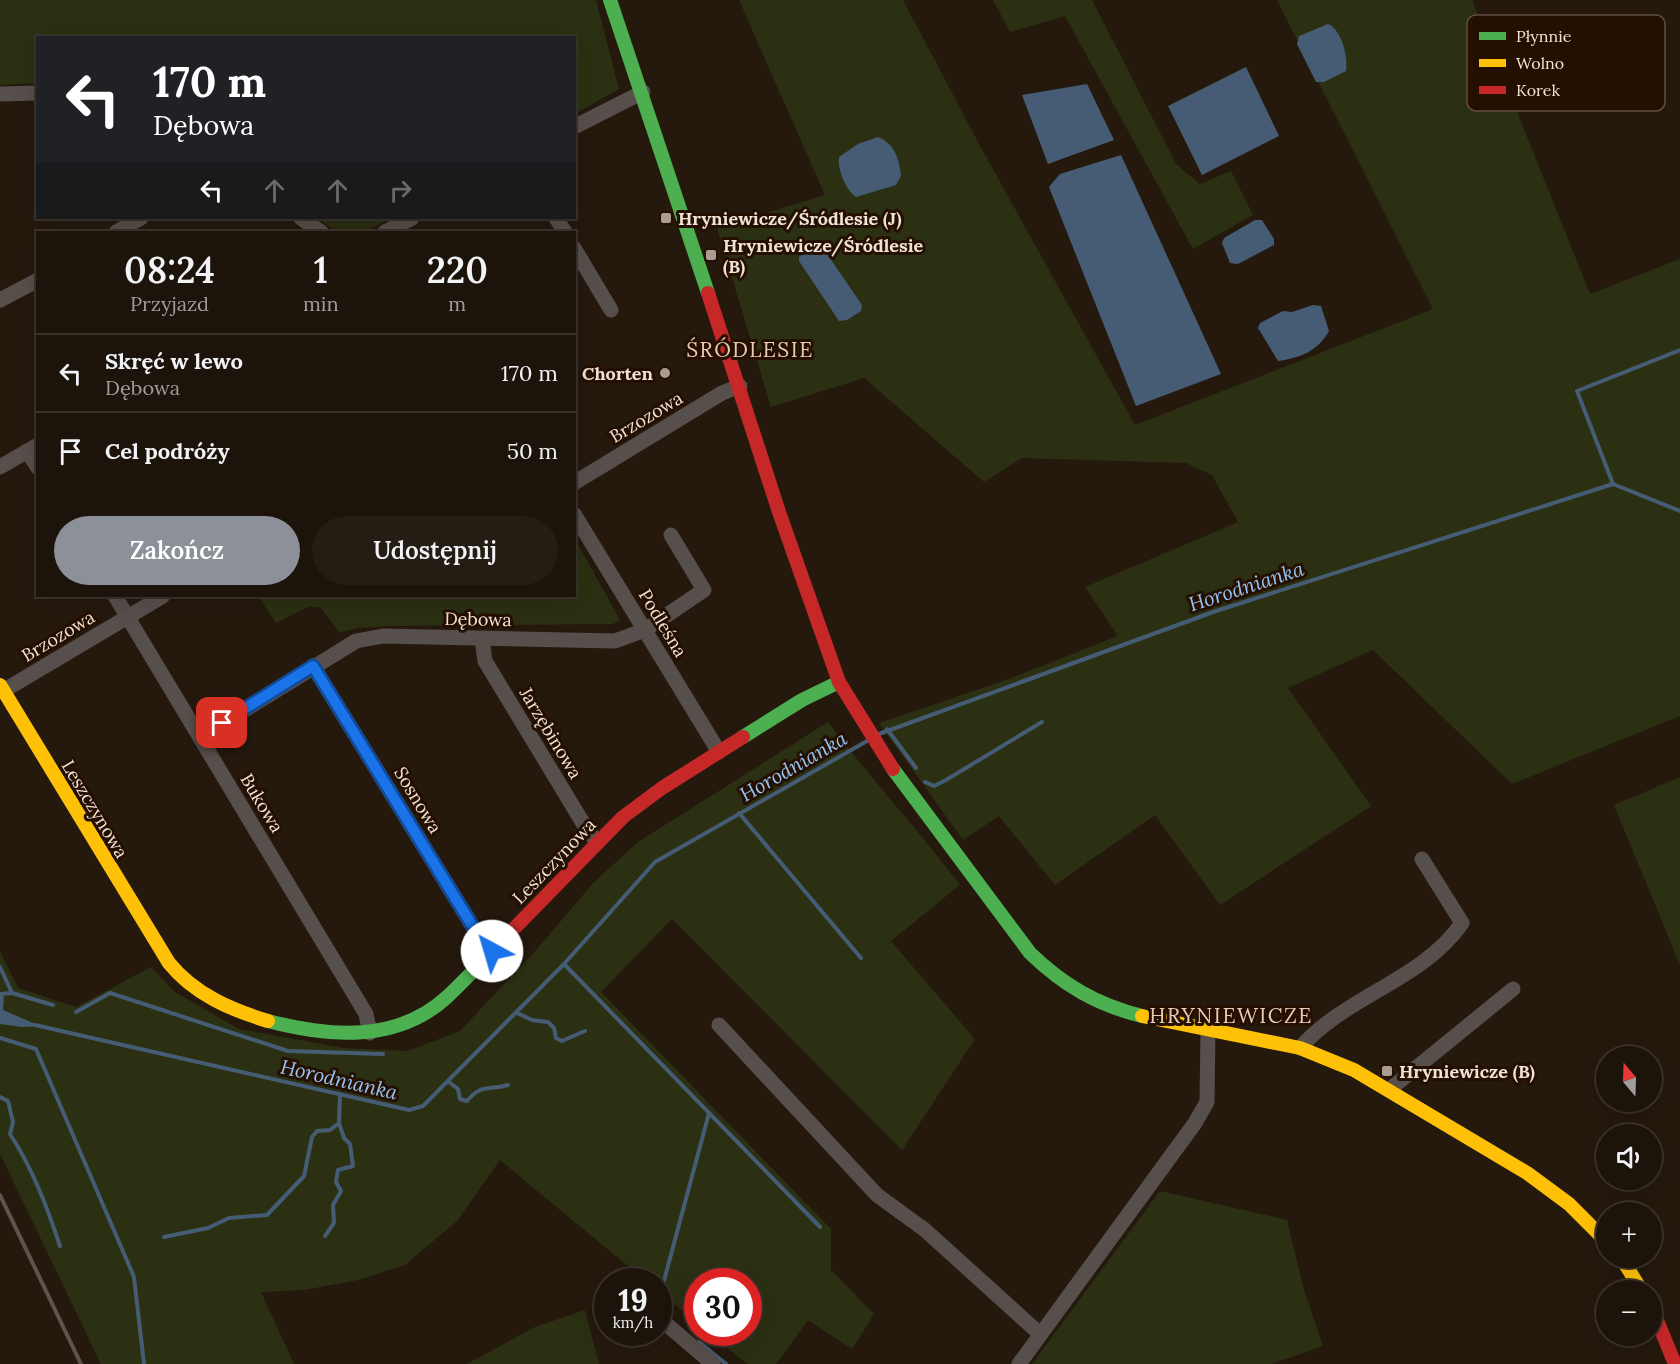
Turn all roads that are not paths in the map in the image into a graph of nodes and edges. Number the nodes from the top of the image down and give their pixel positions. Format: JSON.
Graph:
{"nodes":[{"id":1,"x":610,"y":0,"type":"edge"},
{"id":2,"x":643,"y":92,"type":"junction"},
{"id":3,"x":36,"y":93,"type":"edge"},
{"id":4,"x":0,"y":94,"type":"edge"},
{"id":5,"x":576,"y":126,"type":"edge"},
{"id":6,"x":139,"y":219,"type":"edge"},
{"id":7,"x":302,"y":219,"type":"edge"},
{"id":8,"x":410,"y":219,"type":"edge"},
{"id":9,"x":118,"y":231,"type":"edge"},
{"id":10,"x":320,"y":231,"type":"edge"},
{"id":11,"x":387,"y":231,"type":"edge"},
{"id":12,"x":576,"y":251,"type":"edge"},
{"id":13,"x":36,"y":281,"type":"edge"},
{"id":14,"x":0,"y":300,"type":"edge"},
{"id":15,"x":611,"y":310,"type":"dead end"},
{"id":16,"x":740,"y":387,"type":"junction"},
{"id":17,"x":32,"y":448,"type":"edge"},
{"id":18,"x":0,"y":467,"type":"edge"},
{"id":19,"x":576,"y":482,"type":"edge"},
{"id":20,"x":576,"y":517,"type":"edge"},
{"id":21,"x":671,"y":535,"type":"dead end"},
{"id":22,"x":116,"y":597,"type":"edge"},
{"id":23,"x":161,"y":597,"type":"edge"},
{"id":24,"x":128,"y":617,"type":"junction"},
{"id":25,"x":645,"y":630,"type":"junction"},
{"id":26,"x":482,"y":639,"type":"junction"},
{"id":27,"x":313,"y":666,"type":"junction"},
{"id":28,"x":839,"y":682,"type":"junction"},
{"id":29,"x":2,"y":688,"type":"edge"},
{"id":30,"x":201,"y":737,"type":"junction"},
{"id":31,"x":718,"y":752,"type":"junction"},
{"id":32,"x":597,"y":842,"type":"junction"},
{"id":33,"x":1422,"y":858,"type":"dead end"},
{"id":34,"x":492,"y":951,"type":"junction"},
{"id":35,"x":1513,"y":989,"type":"dead end"},
{"id":36,"x":719,"y":1025,"type":"dead end"},
{"id":37,"x":1208,"y":1029,"type":"junction"},
{"id":38,"x":370,"y":1033,"type":"junction"},
{"id":39,"x":1300,"y":1048,"type":"junction"},
{"id":40,"x":1389,"y":1090,"type":"junction"},
{"id":41,"x":1596,"y":1232,"type":"edge"},
{"id":42,"x":672,"y":1329,"type":"edge"},
{"id":43,"x":1662,"y":1332,"type":"edge"},
{"id":44,"x":1040,"y":1334,"type":"junction"},
{"id":45,"x":713,"y":1364,"type":"edge"},
{"id":46,"x":1019,"y":1364,"type":"edge"},
{"id":47,"x":1675,"y":1364,"type":"edge"}],
"edges":[{"from":1,"to":2,"type":"street"},
{"from":2,"to":5,"type":"street"},
{"from":2,"to":16,"type":"street"},
{"from":3,"to":4,"type":"street"},
{"from":6,"to":9,"type":"street"},
{"from":7,"to":10,"type":"street"},
{"from":8,"to":11,"type":"street"},
{"from":12,"to":15,"type":"street"},
{"from":13,"to":14,"type":"street"},
{"from":16,"to":19,"type":"street","name":"Brzozowa"},
{"from":16,"to":28,"type":"street"},
{"from":17,"to":18,"type":"street"},
{"from":20,"to":25,"type":"street","name":"Podleśna"},
{"from":21,"to":25,"type":"street","name":"Dębowa"},
{"from":22,"to":24,"type":"street","name":"Bukowa"},
{"from":23,"to":24,"type":"street","name":"Brzozowa"},
{"from":24,"to":29,"type":"street","name":"Brzozowa"},
{"from":24,"to":30,"type":"street","name":"Bukowa"},
{"from":25,"to":26,"type":"street","name":"Dębowa"},
{"from":25,"to":31,"type":"street","name":"Podleśna"},
{"from":26,"to":27,"type":"street","name":"Dębowa"},
{"from":26,"to":32,"type":"street","name":"Jarzębinowa"},
{"from":27,"to":30,"type":"street","name":"Dębowa"},
{"from":27,"to":34,"type":"street","name":"Sosnowa"},
{"from":28,"to":31,"type":"street","name":"Leszczynowa"},
{"from":28,"to":37,"type":"street"},
{"from":29,"to":38,"type":"street","name":"Leszczynowa"},
{"from":30,"to":38,"type":"street","name":"Bukowa"},
{"from":31,"to":32,"type":"street","name":"Leszczynowa"},
{"from":32,"to":34,"type":"street","name":"Leszczynowa"},
{"from":33,"to":39,"type":"street"},
{"from":34,"to":38,"type":"street","name":"Leszczynowa"},
{"from":35,"to":40,"type":"street"},
{"from":36,"to":44,"type":"street"},
{"from":37,"to":39,"type":"street"},
{"from":37,"to":44,"type":"street"},
{"from":39,"to":40,"type":"street"},
{"from":40,"to":41,"type":"street"},
{"from":42,"to":45,"type":"street"},
{"from":43,"to":47,"type":"street"},
{"from":44,"to":46,"type":"street"}]}
